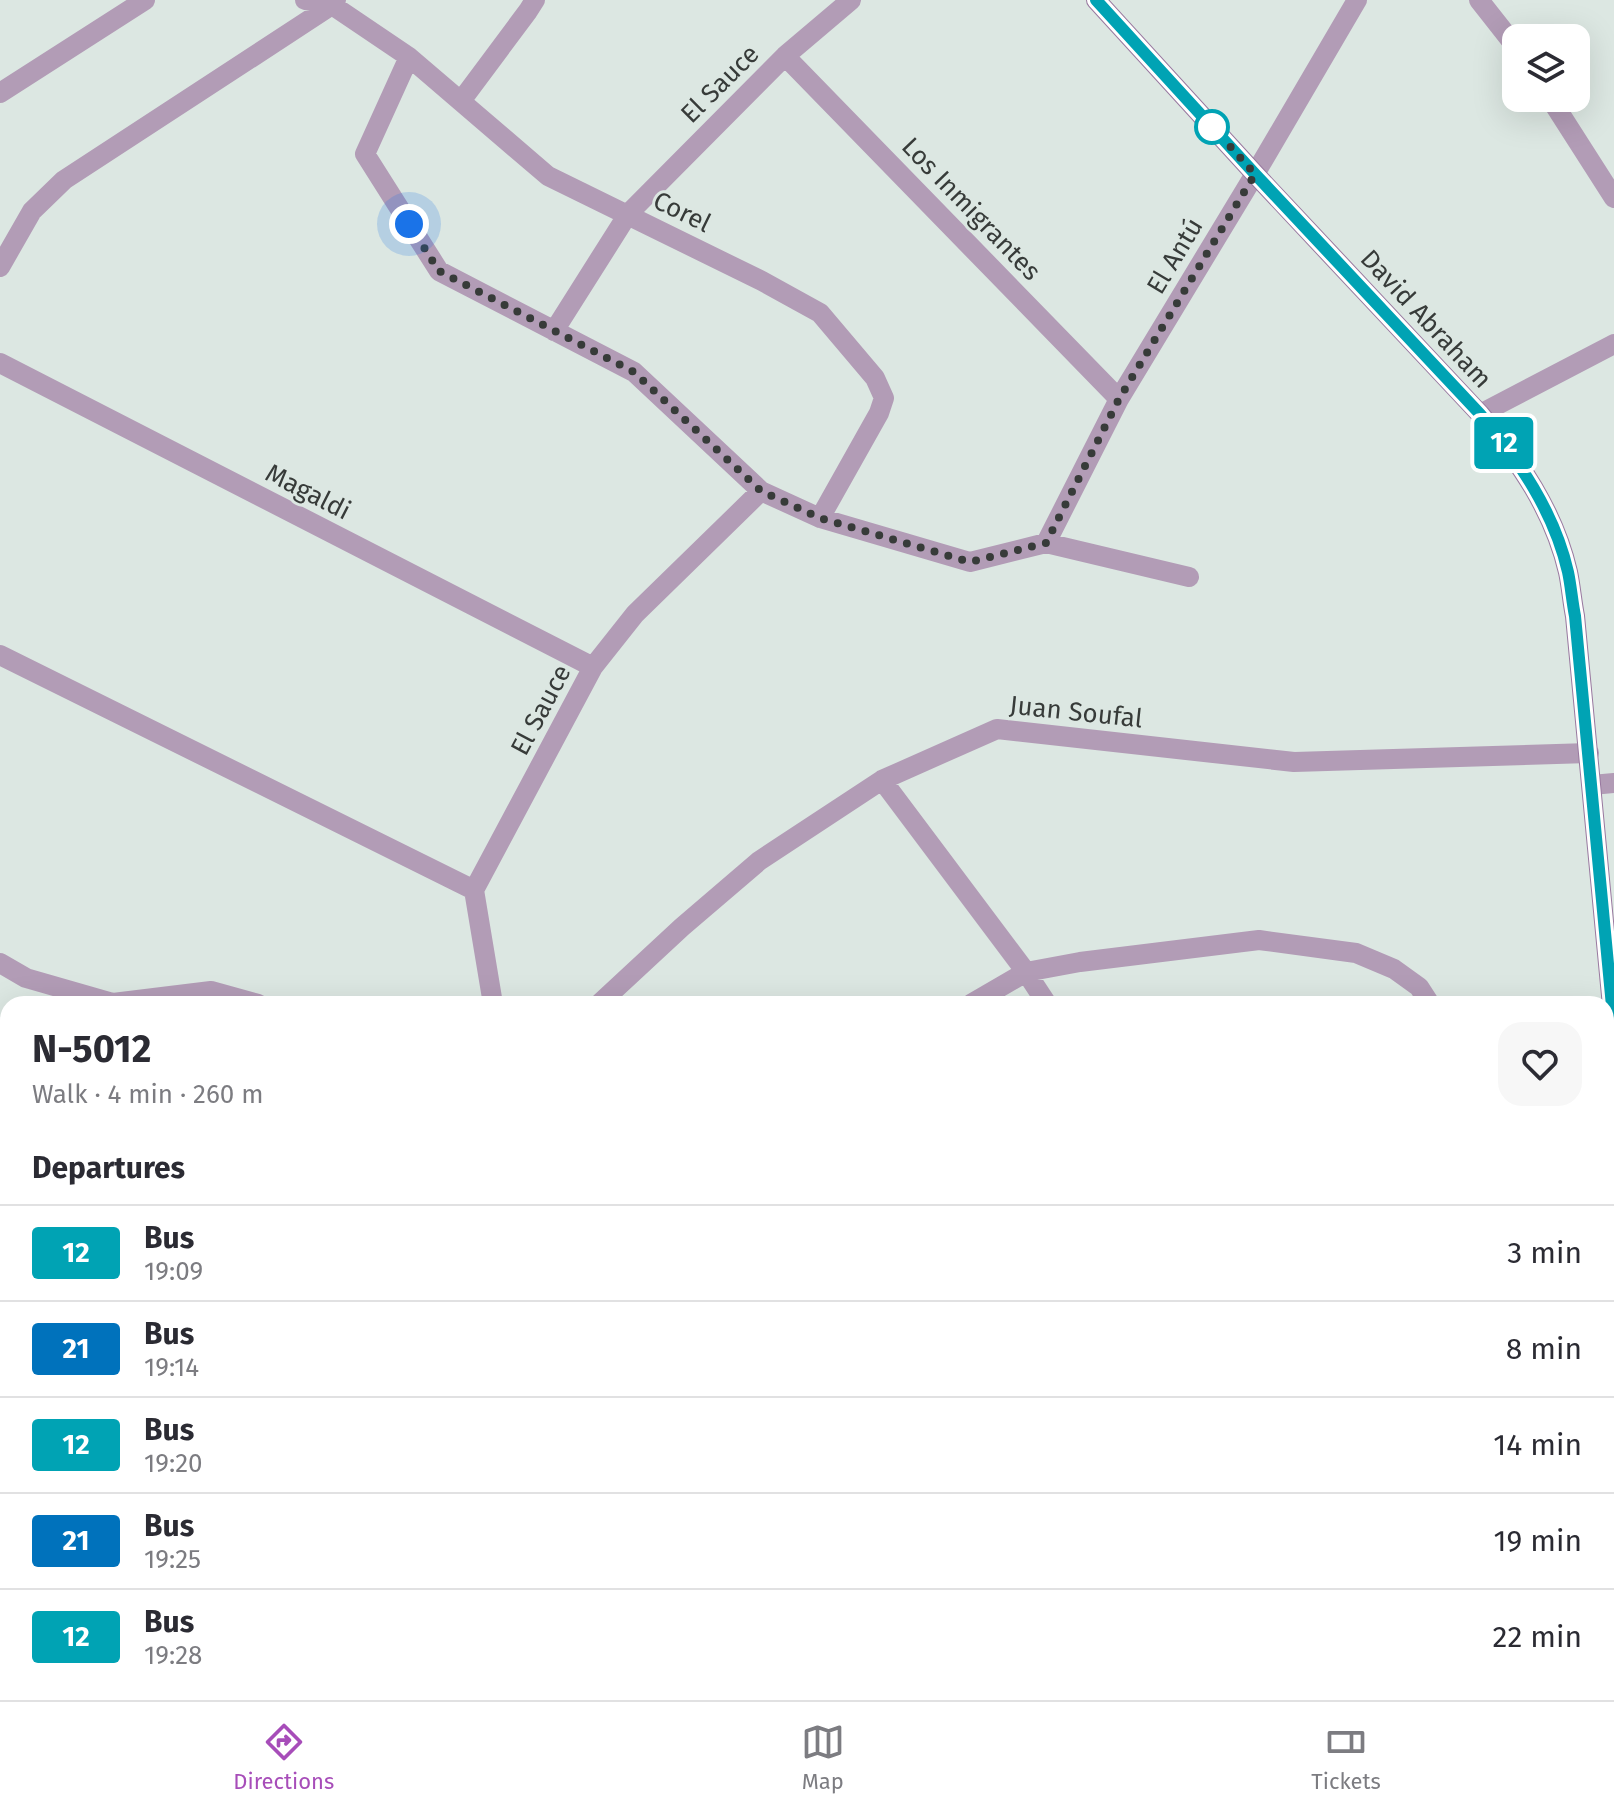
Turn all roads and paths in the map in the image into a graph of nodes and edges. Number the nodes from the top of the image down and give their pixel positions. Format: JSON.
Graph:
{"nodes":[{"id":1,"x":145,"y":0,"type":"edge"},
{"id":2,"x":305,"y":0,"type":"edge"},
{"id":3,"x":535,"y":0,"type":"edge"},
{"id":4,"x":851,"y":0,"type":"edge"},
{"id":5,"x":1096,"y":0,"type":"edge"},
{"id":6,"x":1357,"y":0,"type":"edge"},
{"id":7,"x":1479,"y":0,"type":"edge"},
{"id":8,"x":334,"y":2,"type":"edge"},
{"id":9,"x":1502,"y":29,"type":"edge"},
{"id":10,"x":785,"y":56,"type":"junction"},
{"id":11,"x":409,"y":57,"type":"junction"},
{"id":12,"x":0,"y":93,"type":"edge"},
{"id":13,"x":461,"y":101,"type":"junction"},
{"id":14,"x":1559,"y":112,"type":"edge"},
{"id":15,"x":1255,"y":174,"type":"junction"},
{"id":16,"x":1614,"y":198,"type":"edge"},
{"id":17,"x":628,"y":214,"type":"junction"},
{"id":18,"x":0,"y":267,"type":"edge"},
{"id":19,"x":554,"y":331,"type":"junction"},
{"id":20,"x":1614,"y":344,"type":"edge"},
{"id":21,"x":0,"y":363,"type":"edge"},
{"id":22,"x":1119,"y":399,"type":"junction"},
{"id":23,"x":1480,"y":414,"type":"junction"},
{"id":24,"x":761,"y":491,"type":"junction"},
{"id":25,"x":820,"y":518,"type":"junction"},
{"id":26,"x":1046,"y":543,"type":"junction"},
{"id":27,"x":1189,"y":577,"type":"dead end"},
{"id":28,"x":0,"y":655,"type":"edge"},
{"id":29,"x":593,"y":667,"type":"junction"},
{"id":30,"x":1589,"y":753,"type":"junction"},
{"id":31,"x":882,"y":780,"type":"junction"},
{"id":32,"x":1614,"y":783,"type":"edge"},
{"id":33,"x":1592,"y":785,"type":"junction"},
{"id":34,"x":474,"y":890,"type":"junction"},
{"id":35,"x":0,"y":963,"type":"edge"},
{"id":36,"x":1026,"y":972,"type":"junction"},
{"id":37,"x":86,"y":996,"type":"edge"},
{"id":38,"x":173,"y":996,"type":"edge"},
{"id":39,"x":229,"y":996,"type":"edge"},
{"id":40,"x":492,"y":996,"type":"edge"},
{"id":41,"x":608,"y":996,"type":"edge"},
{"id":42,"x":985,"y":996,"type":"edge"},
{"id":43,"x":1042,"y":996,"type":"edge"},
{"id":44,"x":1425,"y":996,"type":"edge"},
{"id":45,"x":1609,"y":996,"type":"edge"}],
"edges":[{"from":1,"to":12,"type":"street"},
{"from":2,"to":8,"type":"street"},
{"from":3,"to":13,"type":"street"},
{"from":4,"to":10,"type":"street","name":"El Sauce"},
{"from":5,"to":15,"type":"main road","name":"David Abraham"},
{"from":6,"to":15,"type":"street","name":"El Antú"},
{"from":7,"to":9,"type":"street"},
{"from":8,"to":11,"type":"street","name":"Corel"},
{"from":8,"to":18,"type":"street"},
{"from":10,"to":17,"type":"street","name":"El Sauce"},
{"from":10,"to":22,"type":"street","name":"Los Inmigrantes"},
{"from":11,"to":13,"type":"street","name":"Corel"},
{"from":11,"to":19,"type":"street"},
{"from":13,"to":17,"type":"street","name":"Corel"},
{"from":14,"to":16,"type":"street"},
{"from":15,"to":22,"type":"street","name":"El Antú"},
{"from":15,"to":23,"type":"main road","name":"David Abraham"},
{"from":17,"to":19,"type":"street","name":"El Sauce"},
{"from":17,"to":25,"type":"street","name":"Corel"},
{"from":19,"to":24,"type":"street"},
{"from":20,"to":23,"type":"street"},
{"from":21,"to":29,"type":"street","name":"Magaldi"},
{"from":22,"to":26,"type":"street","name":"El Antú"},
{"from":23,"to":30,"type":"main road","name":"David Abraham"},
{"from":24,"to":25,"type":"street"},
{"from":24,"to":29,"type":"street","name":"El Sauce"},
{"from":25,"to":26,"type":"street"},
{"from":26,"to":27,"type":"street"},
{"from":28,"to":34,"type":"street"},
{"from":29,"to":34,"type":"street","name":"El Sauce"},
{"from":30,"to":31,"type":"street","name":"Juan Soufal"},
{"from":30,"to":33,"type":"main road","name":"David Abraham"},
{"from":31,"to":36,"type":"street"},
{"from":31,"to":41,"type":"street","name":"Juan Soufal"},
{"from":32,"to":33,"type":"street"},
{"from":33,"to":45,"type":"main road","name":"David Abraham"},
{"from":34,"to":40,"type":"street"},
{"from":35,"to":37,"type":"street"},
{"from":36,"to":42,"type":"street"},
{"from":36,"to":43,"type":"street"},
{"from":36,"to":44,"type":"street"},
{"from":38,"to":39,"type":"street"}]}
